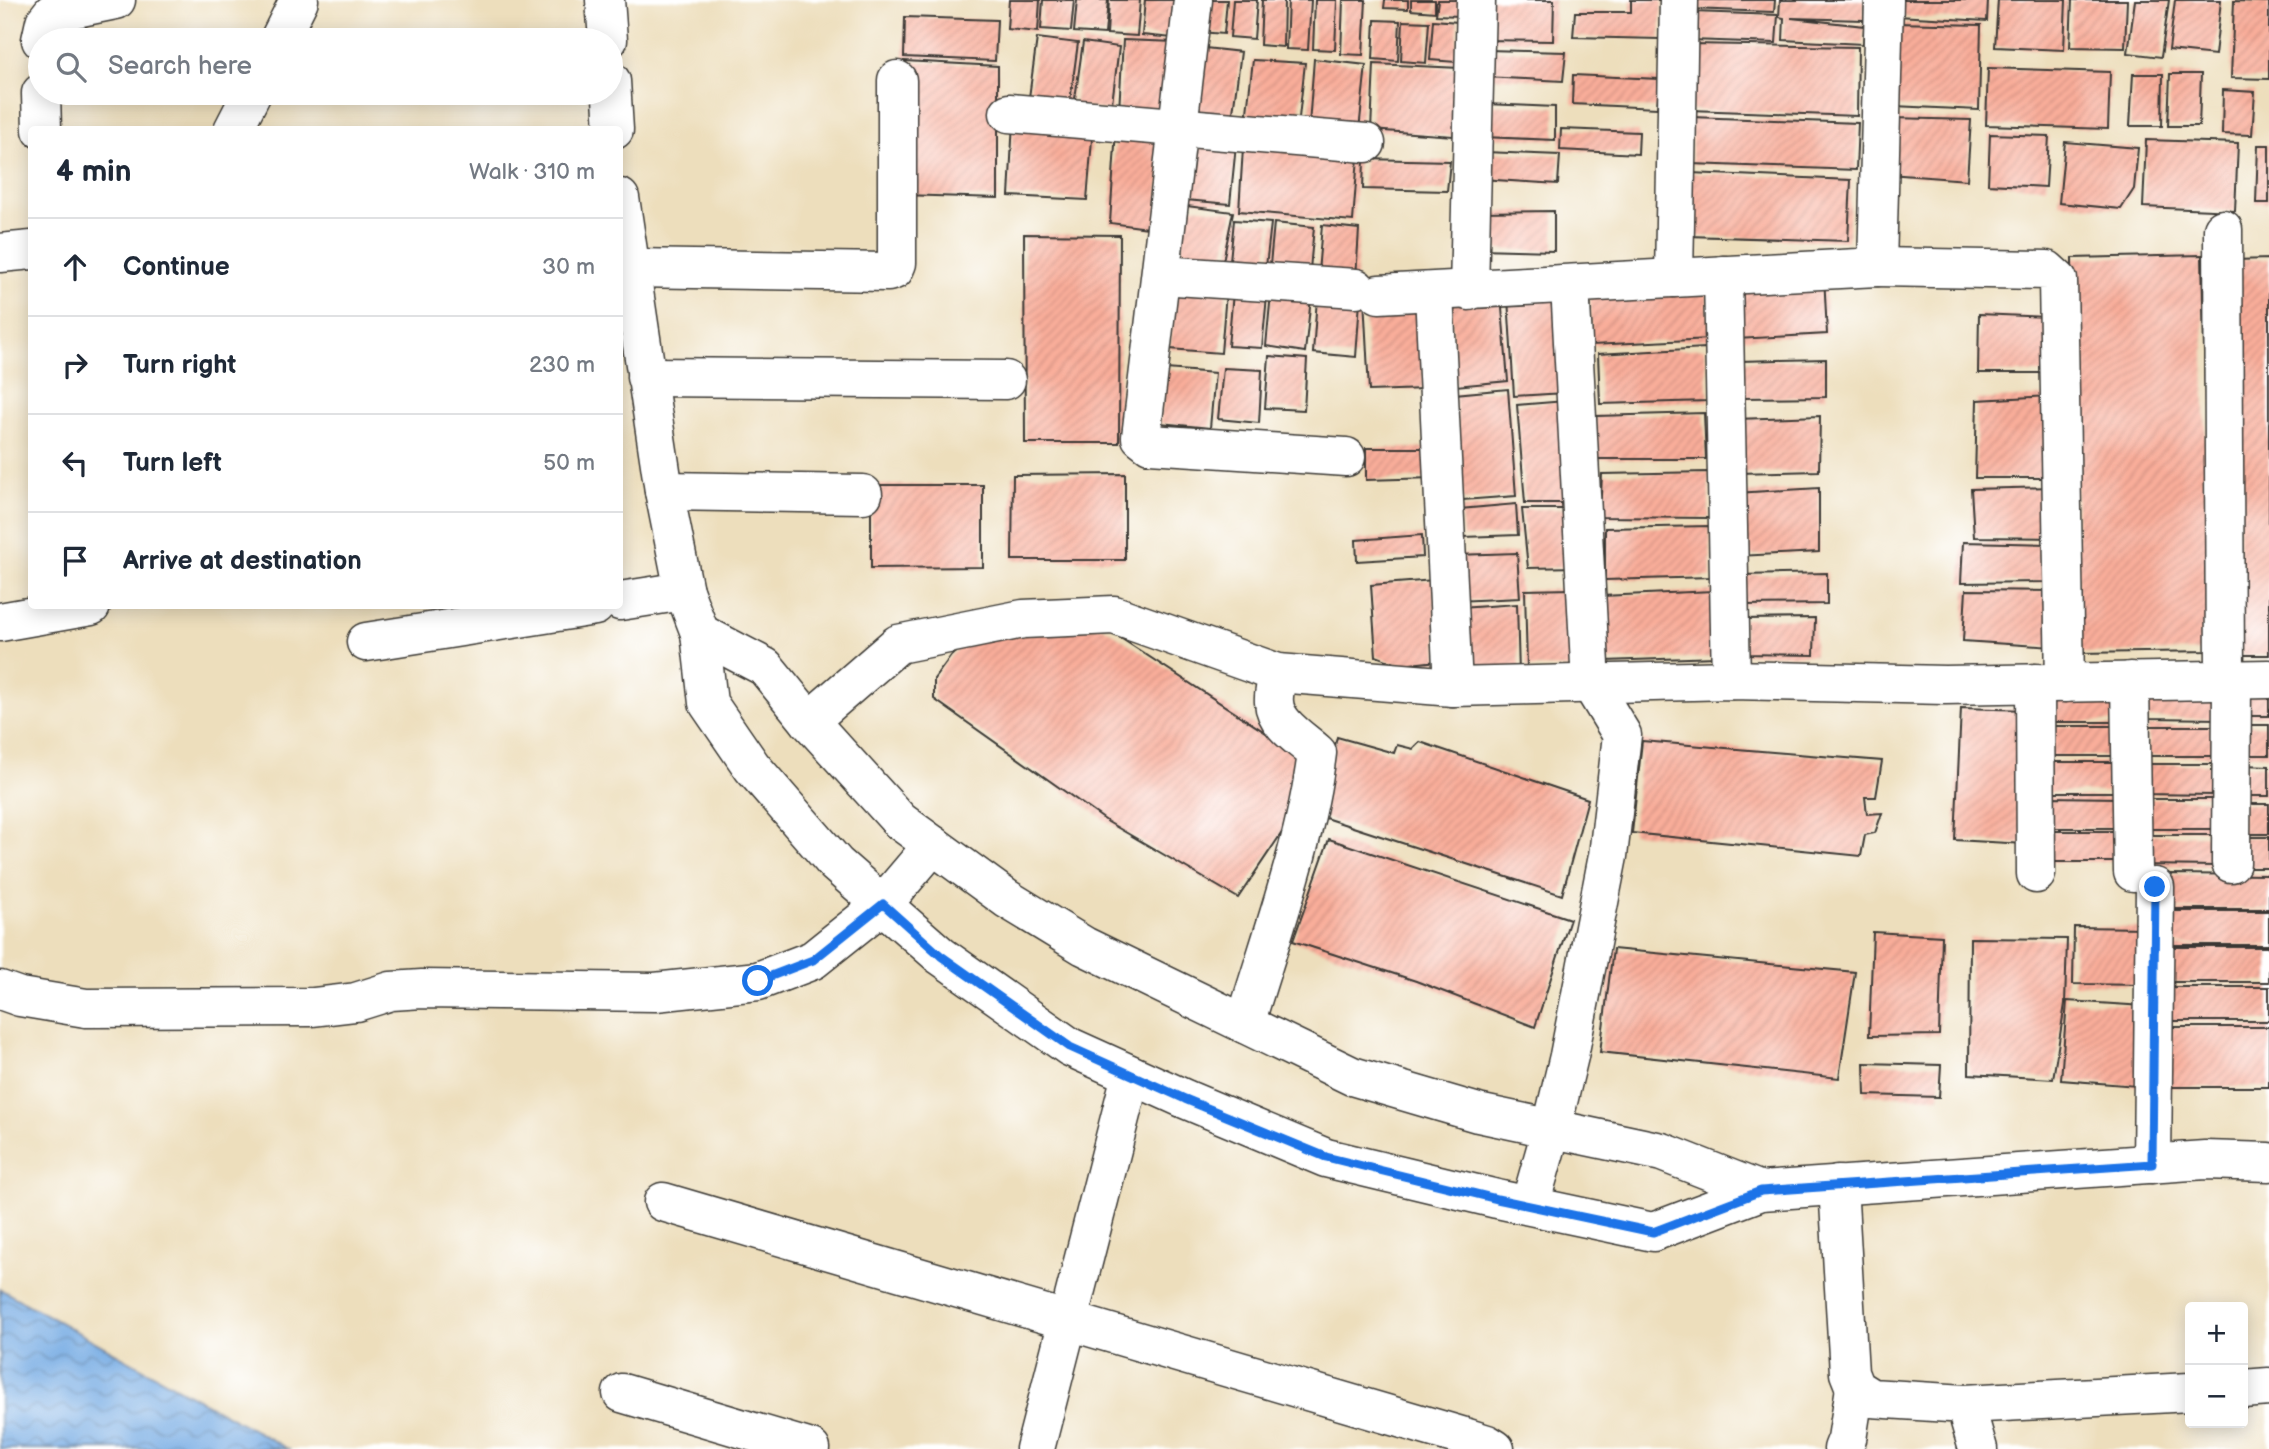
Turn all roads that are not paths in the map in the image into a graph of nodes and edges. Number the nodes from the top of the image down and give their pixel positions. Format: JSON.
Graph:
{"nodes":[{"id":1,"x":116,"y":0,"type":"edge"},
{"id":2,"x":299,"y":0,"type":"edge"},
{"id":3,"x":605,"y":0,"type":"edge"},
{"id":4,"x":1193,"y":0,"type":"edge"},
{"id":5,"x":1476,"y":0,"type":"edge"},
{"id":6,"x":1679,"y":0,"type":"edge"},
{"id":7,"x":1884,"y":0,"type":"edge"},
{"id":8,"x":43,"y":28,"type":"edge"},
{"id":9,"x":285,"y":28,"type":"edge"},
{"id":10,"x":607,"y":28,"type":"edge"},
{"id":11,"x":897,"y":80,"type":"dead end"},
{"id":12,"x":41,"y":105,"type":"edge"},
{"id":13,"x":246,"y":105,"type":"edge"},
{"id":14,"x":612,"y":105,"type":"edge"},
{"id":15,"x":1009,"y":113,"type":"dead end"},
{"id":16,"x":42,"y":126,"type":"edge"},
{"id":17,"x":235,"y":126,"type":"edge"},
{"id":18,"x":614,"y":126,"type":"edge"},
{"id":19,"x":1177,"y":127,"type":"junction"},
{"id":20,"x":1366,"y":143,"type":"dead end"},
{"id":21,"x":623,"y":217,"type":"edge"},
{"id":22,"x":2223,"y":229,"type":"dead end"},
{"id":23,"x":28,"y":250,"type":"edge"},
{"id":24,"x":0,"y":253,"type":"edge"},
{"id":25,"x":1877,"y":267,"type":"junction"},
{"id":26,"x":631,"y":268,"type":"junction"},
{"id":27,"x":1161,"y":275,"type":"junction"},
{"id":28,"x":1723,"y":275,"type":"junction"},
{"id":29,"x":1674,"y":278,"type":"junction"},
{"id":30,"x":1570,"y":285,"type":"junction"},
{"id":31,"x":1452,"y":292,"type":"junction"},
{"id":32,"x":646,"y":377,"type":"junction"},
{"id":33,"x":1006,"y":380,"type":"dead end"},
{"id":34,"x":1346,"y":457,"type":"dead end"},
{"id":35,"x":664,"y":491,"type":"junction"},
{"id":36,"x":863,"y":494,"type":"dead end"},
{"id":37,"x":684,"y":591,"type":"junction"},
{"id":38,"x":623,"y":601,"type":"edge"},
{"id":39,"x":74,"y":609,"type":"edge"},
{"id":40,"x":576,"y":609,"type":"edge"},
{"id":41,"x":0,"y":622,"type":"edge"},
{"id":42,"x":700,"y":633,"type":"junction"},
{"id":43,"x":366,"y":642,"type":"dead end"},
{"id":44,"x":1278,"y":673,"type":"junction"},
{"id":45,"x":2269,"y":679,"type":"edge"},
{"id":46,"x":1731,"y":680,"type":"junction"},
{"id":47,"x":2228,"y":680,"type":"junction"},
{"id":48,"x":2130,"y":681,"type":"junction"},
{"id":49,"x":2050,"y":683,"type":"junction"},
{"id":50,"x":1591,"y":684,"type":"junction"},
{"id":51,"x":1453,"y":687,"type":"junction"},
{"id":52,"x":809,"y":721,"type":"junction"},
{"id":53,"x":933,"y":845,"type":"junction"},
{"id":54,"x":2231,"y":863,"type":"dead end"},
{"id":55,"x":2036,"y":874,"type":"dead end"},
{"id":56,"x":883,"y":904,"type":"junction"},
{"id":57,"x":0,"y":990,"type":"edge"},
{"id":58,"x":1245,"y":1024,"type":"junction"},
{"id":59,"x":1131,"y":1075,"type":"junction"},
{"id":60,"x":1552,"y":1127,"type":"junction"},
{"id":61,"x":2269,"y":1162,"type":"edge"},
{"id":62,"x":2152,"y":1164,"type":"junction"},
{"id":63,"x":1838,"y":1185,"type":"junction"},
{"id":64,"x":1761,"y":1191,"type":"junction"},
{"id":65,"x":663,"y":1202,"type":"dead end"},
{"id":66,"x":1530,"y":1205,"type":"junction"},
{"id":67,"x":1068,"y":1322,"type":"junction"},
{"id":68,"x":2269,"y":1387,"type":"edge"},
{"id":69,"x":1855,"y":1388,"type":"junction"},
{"id":70,"x":2248,"y":1389,"type":"edge"},
{"id":71,"x":2185,"y":1392,"type":"edge"},
{"id":72,"x":622,"y":1393,"type":"dead end"},
{"id":73,"x":1965,"y":1404,"type":"junction"},
{"id":74,"x":811,"y":1449,"type":"edge"},
{"id":75,"x":1035,"y":1449,"type":"edge"},
{"id":76,"x":1495,"y":1449,"type":"edge"},
{"id":77,"x":1843,"y":1449,"type":"edge"},
{"id":78,"x":1978,"y":1449,"type":"edge"}],
"edges":[{"from":1,"to":8,"type":"street"},
{"from":2,"to":9,"type":"street"},
{"from":3,"to":10,"type":"street"},
{"from":4,"to":19,"type":"street"},
{"from":5,"to":31,"type":"street"},
{"from":6,"to":29,"type":"street"},
{"from":7,"to":25,"type":"street"},
{"from":11,"to":26,"type":"street"},
{"from":12,"to":16,"type":"street"},
{"from":13,"to":17,"type":"street"},
{"from":14,"to":18,"type":"street"},
{"from":15,"to":19,"type":"street"},
{"from":19,"to":20,"type":"street"},
{"from":19,"to":27,"type":"street"},
{"from":21,"to":26,"type":"street"},
{"from":22,"to":47,"type":"street"},
{"from":23,"to":24,"type":"street"},
{"from":25,"to":28,"type":"street"},
{"from":25,"to":49,"type":"street"},
{"from":26,"to":32,"type":"street"},
{"from":27,"to":31,"type":"street"},
{"from":27,"to":34,"type":"street"},
{"from":28,"to":29,"type":"street"},
{"from":28,"to":46,"type":"street"},
{"from":29,"to":30,"type":"street"},
{"from":30,"to":31,"type":"street"},
{"from":30,"to":50,"type":"street"},
{"from":31,"to":51,"type":"street"},
{"from":32,"to":33,"type":"street"},
{"from":32,"to":35,"type":"street"},
{"from":35,"to":36,"type":"street"},
{"from":35,"to":37,"type":"street"},
{"from":37,"to":38,"type":"street"},
{"from":37,"to":42,"type":"street"},
{"from":39,"to":41,"type":"street"},
{"from":40,"to":43,"type":"street"},
{"from":42,"to":52,"type":"street"},
{"from":42,"to":56,"type":"street"},
{"from":44,"to":51,"type":"street"},
{"from":44,"to":52,"type":"street"},
{"from":44,"to":58,"type":"street"},
{"from":45,"to":47,"type":"street"},
{"from":46,"to":49,"type":"street"},
{"from":46,"to":50,"type":"street"},
{"from":47,"to":48,"type":"street"},
{"from":47,"to":54,"type":"street"},
{"from":48,"to":49,"type":"street"},
{"from":48,"to":62,"type":"street"},
{"from":49,"to":55,"type":"street"},
{"from":50,"to":51,"type":"street"},
{"from":50,"to":60,"type":"street"},
{"from":52,"to":53,"type":"street"},
{"from":53,"to":56,"type":"street"},
{"from":53,"to":58,"type":"street"},
{"from":56,"to":57,"type":"street"},
{"from":56,"to":59,"type":"street"},
{"from":58,"to":60,"type":"street"},
{"from":59,"to":66,"type":"street"},
{"from":59,"to":67,"type":"street"},
{"from":60,"to":64,"type":"street"},
{"from":60,"to":66,"type":"street"},
{"from":61,"to":62,"type":"street"},
{"from":62,"to":63,"type":"street"},
{"from":63,"to":64,"type":"street"},
{"from":63,"to":69,"type":"street"},
{"from":64,"to":66,"type":"street"},
{"from":65,"to":67,"type":"street"},
{"from":67,"to":75,"type":"street"},
{"from":67,"to":76,"type":"street"},
{"from":68,"to":70,"type":"street"},
{"from":69,"to":73,"type":"street"},
{"from":69,"to":77,"type":"street"},
{"from":71,"to":73,"type":"street"},
{"from":72,"to":74,"type":"street"},
{"from":73,"to":78,"type":"street"}]}
